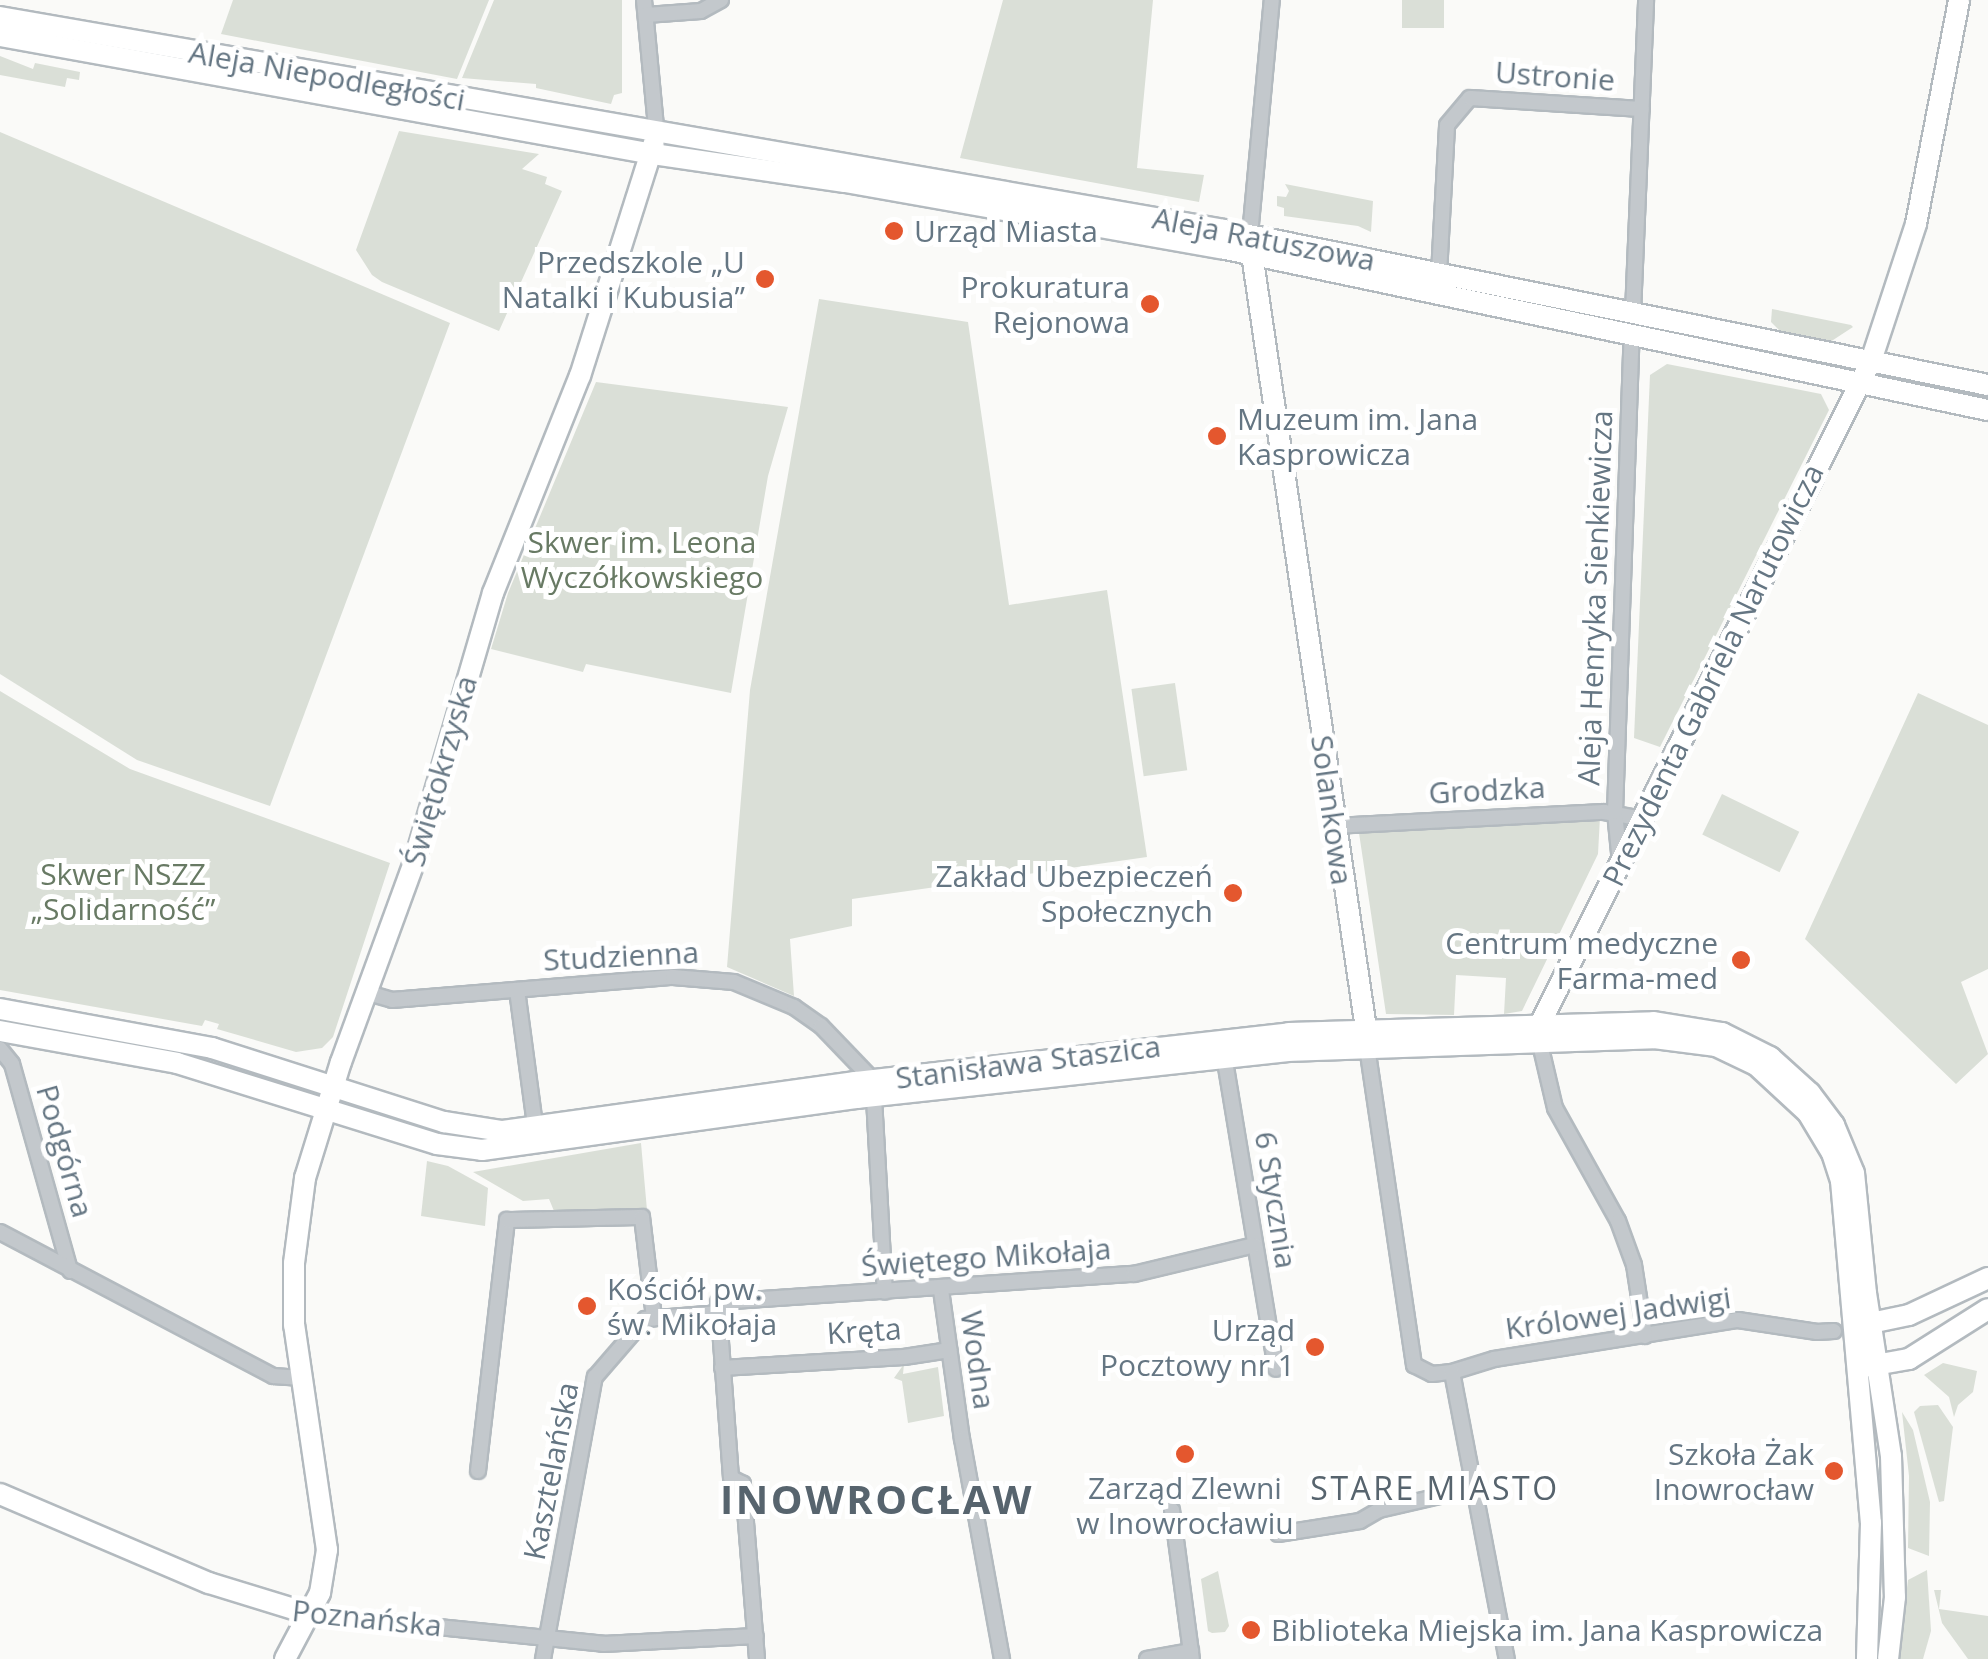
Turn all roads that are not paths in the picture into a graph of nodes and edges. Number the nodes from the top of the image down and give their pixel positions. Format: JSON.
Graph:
{"nodes":[{"id":1,"x":720,"y":0,"type":"edge"},
{"id":2,"x":1272,"y":0,"type":"edge"},
{"id":3,"x":1646,"y":0,"type":"edge"},
{"id":4,"x":1960,"y":0,"type":"edge"},
{"id":5,"x":645,"y":7,"type":"edge"},
{"id":6,"x":0,"y":18,"type":"edge"},
{"id":7,"x":0,"y":36,"type":"edge"},
{"id":8,"x":1642,"y":110,"type":"junction"},
{"id":9,"x":656,"y":128,"type":"junction"},
{"id":10,"x":653,"y":154,"type":"junction"},
{"id":11,"x":846,"y":173,"type":"junction"},
{"id":12,"x":1251,"y":245,"type":"junction"},
{"id":13,"x":1439,"y":274,"type":"junction"},
{"id":14,"x":1633,"y":323,"type":"junction"},
{"id":15,"x":1871,"y":361,"type":"junction"},
{"id":16,"x":1858,"y":384,"type":"junction"},
{"id":17,"x":1988,"y":384,"type":"edge"},
{"id":18,"x":1988,"y":410,"type":"edge"},
{"id":19,"x":1615,"y":812,"type":"junction"},
{"id":20,"x":1642,"y":818,"type":"junction"},
{"id":21,"x":1334,"y":826,"type":"junction"},
{"id":22,"x":1620,"y":863,"type":"junction"},
{"id":23,"x":517,"y":990,"type":"junction"},
{"id":24,"x":368,"y":993,"type":"junction"},
{"id":25,"x":0,"y":1009,"type":"edge"},
{"id":26,"x":0,"y":1031,"type":"edge"},
{"id":27,"x":1540,"y":1035,"type":"junction"},
{"id":28,"x":1366,"y":1038,"type":"junction"},
{"id":29,"x":1223,"y":1048,"type":"junction"},
{"id":30,"x":0,"y":1049,"type":"edge"},
{"id":31,"x":334,"y":1086,"type":"junction"},
{"id":32,"x":873,"y":1088,"type":"junction"},
{"id":33,"x":326,"y":1108,"type":"junction"},
{"id":34,"x":534,"y":1117,"type":"dead end"},
{"id":35,"x":0,"y":1232,"type":"edge"},
{"id":36,"x":1255,"y":1245,"type":"junction"},
{"id":37,"x":70,"y":1271,"type":"junction"},
{"id":38,"x":1988,"y":1278,"type":"edge"},
{"id":39,"x":940,"y":1290,"type":"junction"},
{"id":40,"x":886,"y":1292,"type":"junction"},
{"id":41,"x":718,"y":1308,"type":"junction"},
{"id":42,"x":1988,"y":1310,"type":"edge"},
{"id":43,"x":654,"y":1318,"type":"junction"},
{"id":44,"x":1853,"y":1327,"type":"junction"},
{"id":45,"x":1645,"y":1336,"type":"junction"},
{"id":46,"x":949,"y":1350,"type":"junction"},
{"id":47,"x":1414,"y":1365,"type":"joint"},
{"id":48,"x":1868,"y":1367,"type":"junction"},
{"id":49,"x":722,"y":1368,"type":"junction"},
{"id":50,"x":1276,"y":1369,"type":"dead end"},
{"id":51,"x":1452,"y":1372,"type":"junction"},
{"id":52,"x":302,"y":1378,"type":"junction"},
{"id":53,"x":478,"y":1471,"type":"dead end"},
{"id":54,"x":1474,"y":1488,"type":"junction"},
{"id":55,"x":0,"y":1494,"type":"edge"},
{"id":56,"x":1172,"y":1510,"type":"dead end"},
{"id":57,"x":1278,"y":1534,"type":"dead end"},
{"id":58,"x":310,"y":1614,"type":"junction"},
{"id":59,"x":756,"y":1636,"type":"junction"},
{"id":60,"x":547,"y":1639,"type":"junction"},
{"id":61,"x":1192,"y":1655,"type":"edge"},
{"id":62,"x":285,"y":1659,"type":"edge"},
{"id":63,"x":543,"y":1659,"type":"edge"},
{"id":64,"x":757,"y":1659,"type":"edge"},
{"id":65,"x":1002,"y":1659,"type":"edge"},
{"id":66,"x":1147,"y":1659,"type":"edge"},
{"id":67,"x":1506,"y":1659,"type":"edge"},
{"id":68,"x":1867,"y":1659,"type":"edge"},
{"id":69,"x":1888,"y":1659,"type":"edge"}],
"edges":[{"from":1,"to":5,"type":"street","name":"Świętokrzyska"},
{"from":2,"to":12,"type":"street","name":"Solankowa"},
{"from":3,"to":8,"type":"street","name":"Aleja Henryka Sienkiewicza"},
{"from":4,"to":15,"type":"street","name":"Prezydenta Gabriela Narutowicza"},
{"from":5,"to":9,"type":"street","name":"Świętokrzyska"},
{"from":6,"to":9,"type":"street","name":"Aleja Niepodległości"},
{"from":7,"to":10,"type":"street","name":"Aleja Niepodległości"},
{"from":8,"to":13,"type":"street","name":"Ustronie"},
{"from":8,"to":14,"type":"street","name":"Aleja Henryka Sienkiewicza"},
{"from":9,"to":10,"type":"street","name":"Świętokrzyska"},
{"from":9,"to":11,"type":"street","name":"Aleja Ratuszowa"},
{"from":10,"to":11,"type":"street","name":"Aleja Ratuszowa"},
{"from":10,"to":24,"type":"street","name":"Świętokrzyska"},
{"from":11,"to":12,"type":"street","name":"Aleja Ratuszowa"},
{"from":12,"to":13,"type":"street","name":"Aleja Ratuszowa"},
{"from":12,"to":14,"type":"street","name":"Aleja Ratuszowa"},
{"from":12,"to":21,"type":"street","name":"Solankowa"},
{"from":13,"to":14,"type":"street","name":"Aleja Ratuszowa"},
{"from":14,"to":15,"type":"street","name":"Aleja Ratuszowa"},
{"from":14,"to":16,"type":"street","name":"Aleja Ratuszowa"},
{"from":14,"to":19,"type":"street","name":"Aleja Henryka Sienkiewicza"},
{"from":15,"to":16,"type":"street","name":"Prezydenta Gabriela Narutowicza"},
{"from":15,"to":17,"type":"street","name":"Aleja Ratuszowa"},
{"from":16,"to":18,"type":"street","name":"Aleja Ratuszowa"},
{"from":16,"to":20,"type":"street","name":"Prezydenta Gabriela Narutowicza"},
{"from":19,"to":20,"type":"street","name":"Grodzka"},
{"from":19,"to":21,"type":"street","name":"Grodzka"},
{"from":19,"to":22,"type":"street","name":"Aleja Henryka Sienkiewicza"},
{"from":20,"to":22,"type":"street","name":"Prezydenta Gabriela Narutowicza"},
{"from":21,"to":28,"type":"street","name":"Solankowa"},
{"from":22,"to":27,"type":"street","name":"Prezydenta Gabriela Narutowicza"},
{"from":23,"to":24,"type":"street","name":"Studzienna"},
{"from":23,"to":32,"type":"street","name":"Studzienna"},
{"from":23,"to":34,"type":"street"},
{"from":24,"to":31,"type":"street","name":"Świętokrzyska"},
{"from":25,"to":31,"type":"street","name":"Stanisława Staszica"},
{"from":26,"to":33,"type":"street","name":"Stanisława Staszica"},
{"from":27,"to":28,"type":"street","name":"Stanisława Staszica"},
{"from":27,"to":44,"type":"street","name":"Stanisława Staszica"},
{"from":27,"to":45,"type":"street"},
{"from":28,"to":29,"type":"street","name":"Stanisława Staszica"},
{"from":28,"to":47,"type":"street","name":"Solankowa"},
{"from":29,"to":32,"type":"street","name":"Stanisława Staszica"},
{"from":29,"to":36,"type":"street","name":"6 Stycznia"},
{"from":30,"to":37,"type":"street","name":"Podgórna"},
{"from":31,"to":32,"type":"street","name":"Stanisława Staszica"},
{"from":31,"to":33,"type":"street","name":"Świętokrzyska"},
{"from":32,"to":33,"type":"street","name":"Stanisława Staszica"},
{"from":32,"to":40,"type":"street"},
{"from":33,"to":52,"type":"street","name":"Świętokrzyska"},
{"from":35,"to":37,"type":"street"},
{"from":36,"to":39,"type":"street","name":"Świętego Mikołaja"},
{"from":36,"to":50,"type":"street","name":"6 Stycznia"},
{"from":37,"to":52,"type":"street"},
{"from":38,"to":44,"type":"street"},
{"from":39,"to":40,"type":"street","name":"Świętego Mikołaja"},
{"from":39,"to":46,"type":"street","name":"Wodna"},
{"from":40,"to":41,"type":"street","name":"Świętego Mikołaja"},
{"from":41,"to":43,"type":"street","name":"Świętego Mikołaja"},
{"from":41,"to":49,"type":"street"},
{"from":42,"to":48,"type":"street"},
{"from":43,"to":53,"type":"street"},
{"from":43,"to":60,"type":"street","name":"Kasztelańska"},
{"from":44,"to":45,"type":"street","name":"Królowej Jadwigi"},
{"from":44,"to":48,"type":"street","name":"Stanisława Staszica"},
{"from":45,"to":51,"type":"street","name":"Królowej Jadwigi"},
{"from":46,"to":49,"type":"street","name":"Kręta"},
{"from":46,"to":65,"type":"street","name":"Wodna"},
{"from":47,"to":51,"type":"street","name":"Królowej Jadwigi"},
{"from":48,"to":68,"type":"street"},
{"from":48,"to":69,"type":"street"},
{"from":49,"to":59,"type":"street"},
{"from":51,"to":54,"type":"street"},
{"from":52,"to":58,"type":"street","name":"Świętokrzyska"},
{"from":54,"to":57,"type":"street"},
{"from":54,"to":67,"type":"street"},
{"from":55,"to":58,"type":"street","name":"Poznańska"},
{"from":56,"to":61,"type":"street"},
{"from":58,"to":60,"type":"street","name":"Poznańska"},
{"from":58,"to":62,"type":"street","name":"Świętokrzyska"},
{"from":59,"to":60,"type":"street","name":"Poznańska"},
{"from":59,"to":64,"type":"street"},
{"from":60,"to":63,"type":"street","name":"Kasztelańska"},
{"from":61,"to":66,"type":"street"}]}
